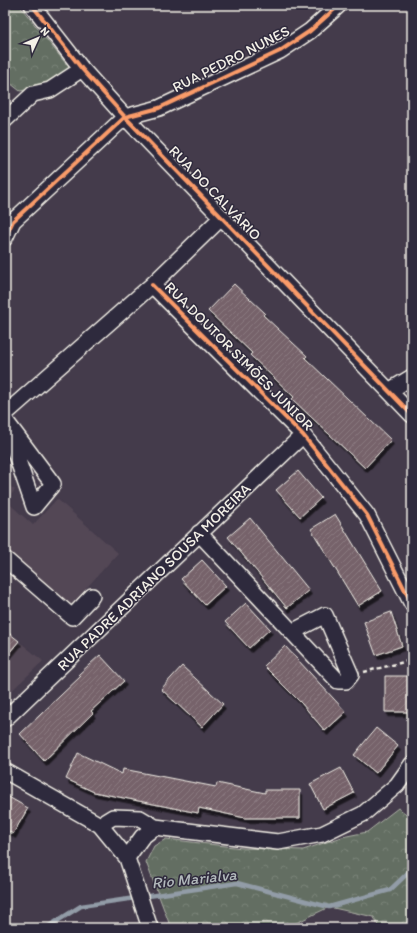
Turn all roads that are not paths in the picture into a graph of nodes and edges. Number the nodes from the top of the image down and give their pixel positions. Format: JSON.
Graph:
{"nodes":[{"id":1,"x":32,"y":5,"type":"edge"},
{"id":2,"x":339,"y":5,"type":"edge"},
{"id":3,"x":82,"y":69,"type":"junction"},
{"id":4,"x":125,"y":117,"type":"junction"},
{"id":5,"x":5,"y":120,"type":"edge"},
{"id":6,"x":222,"y":217,"type":"junction"},
{"id":7,"x":5,"y":238,"type":"edge"},
{"id":8,"x":152,"y":285,"type":"junction"},
{"id":9,"x":412,"y":377,"type":"edge"},
{"id":10,"x":389,"y":391,"type":"junction"},
{"id":11,"x":5,"y":414,"type":"edge"},
{"id":12,"x":412,"y":415,"type":"edge"},
{"id":13,"x":5,"y":420,"type":"edge"},
{"id":14,"x":5,"y":423,"type":"edge"},
{"id":15,"x":303,"y":435,"type":"junction"},
{"id":16,"x":8,"y":447,"type":"edge"},
{"id":17,"x":199,"y":533,"type":"junction"},
{"id":18,"x":5,"y":559,"type":"edge"},
{"id":19,"x":92,"y":596,"type":"dead end"},
{"id":20,"x":412,"y":604,"type":"edge"},
{"id":21,"x":292,"y":632,"type":"junction"},
{"id":22,"x":5,"y":719,"type":"edge"},
{"id":23,"x":412,"y":764,"type":"edge"},
{"id":24,"x":5,"y":771,"type":"edge"},
{"id":25,"x":100,"y":825,"type":"junction"},
{"id":26,"x":155,"y":827,"type":"junction"},
{"id":27,"x":127,"y":858,"type":"junction"},
{"id":28,"x":149,"y":924,"type":"edge"}],
"edges":[{"from":1,"to":3,"type":"street","name":"RUA DO CALVÁRIO"},
{"from":2,"to":4,"type":"street","name":"RUA PEDRO NUNES"},
{"from":3,"to":4,"type":"street","name":"RUA DO CALVÁRIO"},
{"from":3,"to":5,"type":"street"},
{"from":4,"to":6,"type":"street","name":"RUA DO CALVÁRIO"},
{"from":4,"to":7,"type":"street"},
{"from":6,"to":8,"type":"street"},
{"from":6,"to":10,"type":"street","name":"RUA DO CALVÁRIO"},
{"from":8,"to":11,"type":"street"},
{"from":8,"to":15,"type":"street","name":"RUA DOUTOR SIMÕES JUNIOR"},
{"from":9,"to":10,"type":"street"},
{"from":10,"to":12,"type":"street","name":"RUA DO CALVÁRIO"},
{"from":13,"to":16,"type":"street"},
{"from":14,"to":16,"type":"street"},
{"from":15,"to":17,"type":"street","name":"RUA PADRE ADRIANO SOUSA MOREIRA"},
{"from":15,"to":20,"type":"street","name":"RUA DOUTOR SIMÕES JUNIOR"},
{"from":17,"to":21,"type":"street"},
{"from":17,"to":22,"type":"street","name":"RUA PADRE ADRIANO SOUSA MOREIRA"},
{"from":18,"to":19,"type":"street"},
{"from":21,"to":21,"type":"street"},
{"from":23,"to":26,"type":"street"},
{"from":24,"to":25,"type":"street"},
{"from":25,"to":26,"type":"street"},
{"from":25,"to":27,"type":"street"},
{"from":26,"to":27,"type":"street"},
{"from":27,"to":28,"type":"street"}]}
